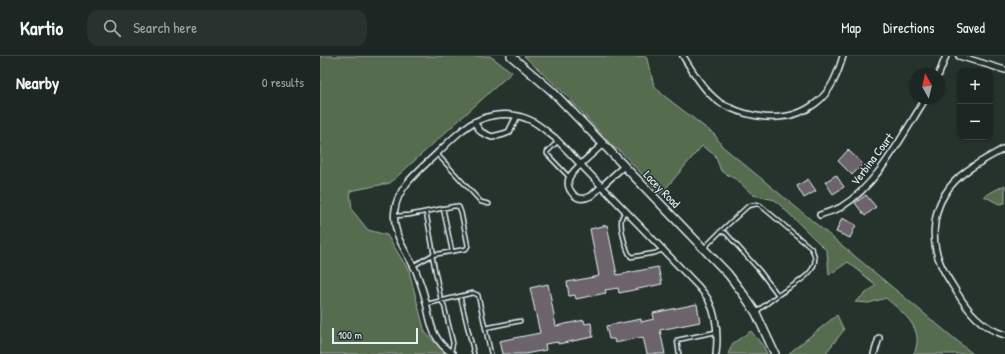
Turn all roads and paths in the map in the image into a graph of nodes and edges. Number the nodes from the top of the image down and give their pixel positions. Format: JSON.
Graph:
{"nodes":[{"id":1,"x":683,"y":56,"type":"edge"},
{"id":2,"x":842,"y":56,"type":"edge"},
{"id":3,"x":946,"y":56,"type":"edge"},
{"id":4,"x":959,"y":56,"type":"edge"},
{"id":5,"x":513,"y":57,"type":"edge"},
{"id":6,"x":941,"y":68,"type":"edge"},
{"id":7,"x":1005,"y":70,"type":"edge"},
{"id":8,"x":922,"y":104,"type":"edge"},
{"id":9,"x":517,"y":116,"type":"junction"},
{"id":10,"x":474,"y":122,"type":"junction"},
{"id":11,"x":558,"y":141,"type":"junction"},
{"id":12,"x":603,"y":144,"type":"junction"},
{"id":13,"x":1005,"y":148,"type":"edge"},
{"id":14,"x":437,"y":153,"type":"junction"},
{"id":15,"x":581,"y":165,"type":"junction"},
{"id":16,"x":624,"y":166,"type":"junction"},
{"id":17,"x":569,"y":177,"type":"junction"},
{"id":18,"x":602,"y":186,"type":"junction"},
{"id":19,"x":489,"y":204,"type":"dead end"},
{"id":20,"x":443,"y":208,"type":"junction"},
{"id":21,"x":626,"y":211,"type":"junction"},
{"id":22,"x":426,"y":212,"type":"junction"},
{"id":23,"x":820,"y":215,"type":"dead end"},
{"id":24,"x":395,"y":216,"type":"junction"},
{"id":25,"x":721,"y":231,"type":"junction"},
{"id":26,"x":704,"y":248,"type":"junction"},
{"id":27,"x":663,"y":250,"type":"junction"},
{"id":28,"x":452,"y":251,"type":"junction"},
{"id":29,"x":433,"y":255,"type":"junction"},
{"id":30,"x":412,"y":266,"type":"junction"},
{"id":31,"x":778,"y":295,"type":"junction"},
{"id":32,"x":460,"y":296,"type":"junction"},
{"id":33,"x":441,"y":300,"type":"junction"},
{"id":34,"x":426,"y":304,"type":"junction"},
{"id":35,"x":756,"y":313,"type":"junction"},
{"id":36,"x":520,"y":321,"type":"dead end"},
{"id":37,"x":485,"y":328,"type":"junction"},
{"id":38,"x":716,"y":332,"type":"junction"},
{"id":39,"x":1005,"y":335,"type":"edge"},
{"id":40,"x":879,"y":338,"type":"dead end"},
{"id":41,"x":452,"y":353,"type":"edge"},
{"id":42,"x":474,"y":354,"type":"edge"},
{"id":43,"x":491,"y":354,"type":"edge"},
{"id":44,"x":679,"y":354,"type":"edge"},
{"id":45,"x":716,"y":354,"type":"edge"},
{"id":46,"x":776,"y":354,"type":"edge"},
{"id":47,"x":874,"y":354,"type":"edge"}],
"edges":[{"from":1,"to":2,"type":"street"},
{"from":3,"to":6,"type":"street"},
{"from":4,"to":7,"type":"street"},
{"from":5,"to":12,"type":"main road","name":"Lacey Road"},
{"from":8,"to":23,"type":"street","name":"Verbina Court"},
{"from":9,"to":10,"type":"street"},
{"from":9,"to":10,"type":"street"},
{"from":9,"to":11,"type":"street"},
{"from":10,"to":14,"type":"street"},
{"from":11,"to":15,"type":"street"},
{"from":11,"to":17,"type":"lane"},
{"from":12,"to":15,"type":"street"},
{"from":12,"to":16,"type":"main road","name":"Lacey Road"},
{"from":13,"to":39,"type":"street"},
{"from":14,"to":19,"type":"lane"},
{"from":14,"to":24,"type":"street"},
{"from":15,"to":17,"type":"street"},
{"from":15,"to":18,"type":"street"},
{"from":16,"to":18,"type":"street"},
{"from":16,"to":26,"type":"main road","name":"Lacey Road"},
{"from":17,"to":18,"type":"street"},
{"from":18,"to":21,"type":"street"},
{"from":20,"to":22,"type":"lane"},
{"from":20,"to":28,"type":"lane"},
{"from":20,"to":28,"type":"lane"},
{"from":21,"to":27,"type":"street"},
{"from":21,"to":27,"type":"lane"},
{"from":22,"to":24,"type":"lane"},
{"from":22,"to":29,"type":"lane"},
{"from":24,"to":30,"type":"street"},
{"from":25,"to":26,"type":"lane"},
{"from":25,"to":31,"type":"lane"},
{"from":25,"to":31,"type":"lane"},
{"from":26,"to":35,"type":"main road","name":"Lacey Road"},
{"from":27,"to":38,"type":"street"},
{"from":28,"to":29,"type":"lane"},
{"from":29,"to":30,"type":"lane"},
{"from":29,"to":33,"type":"lane"},
{"from":30,"to":34,"type":"street"},
{"from":31,"to":35,"type":"lane"},
{"from":32,"to":33,"type":"lane"},
{"from":32,"to":37,"type":"lane"},
{"from":32,"to":42,"type":"lane"},
{"from":33,"to":34,"type":"lane"},
{"from":33,"to":41,"type":"lane"},
{"from":34,"to":41,"type":"street"},
{"from":35,"to":46,"type":"main road","name":"Lacey Road"},
{"from":36,"to":37,"type":"lane"},
{"from":37,"to":43,"type":"lane"},
{"from":38,"to":44,"type":"lane"},
{"from":38,"to":45,"type":"street"},
{"from":40,"to":47,"type":"street"}]}
